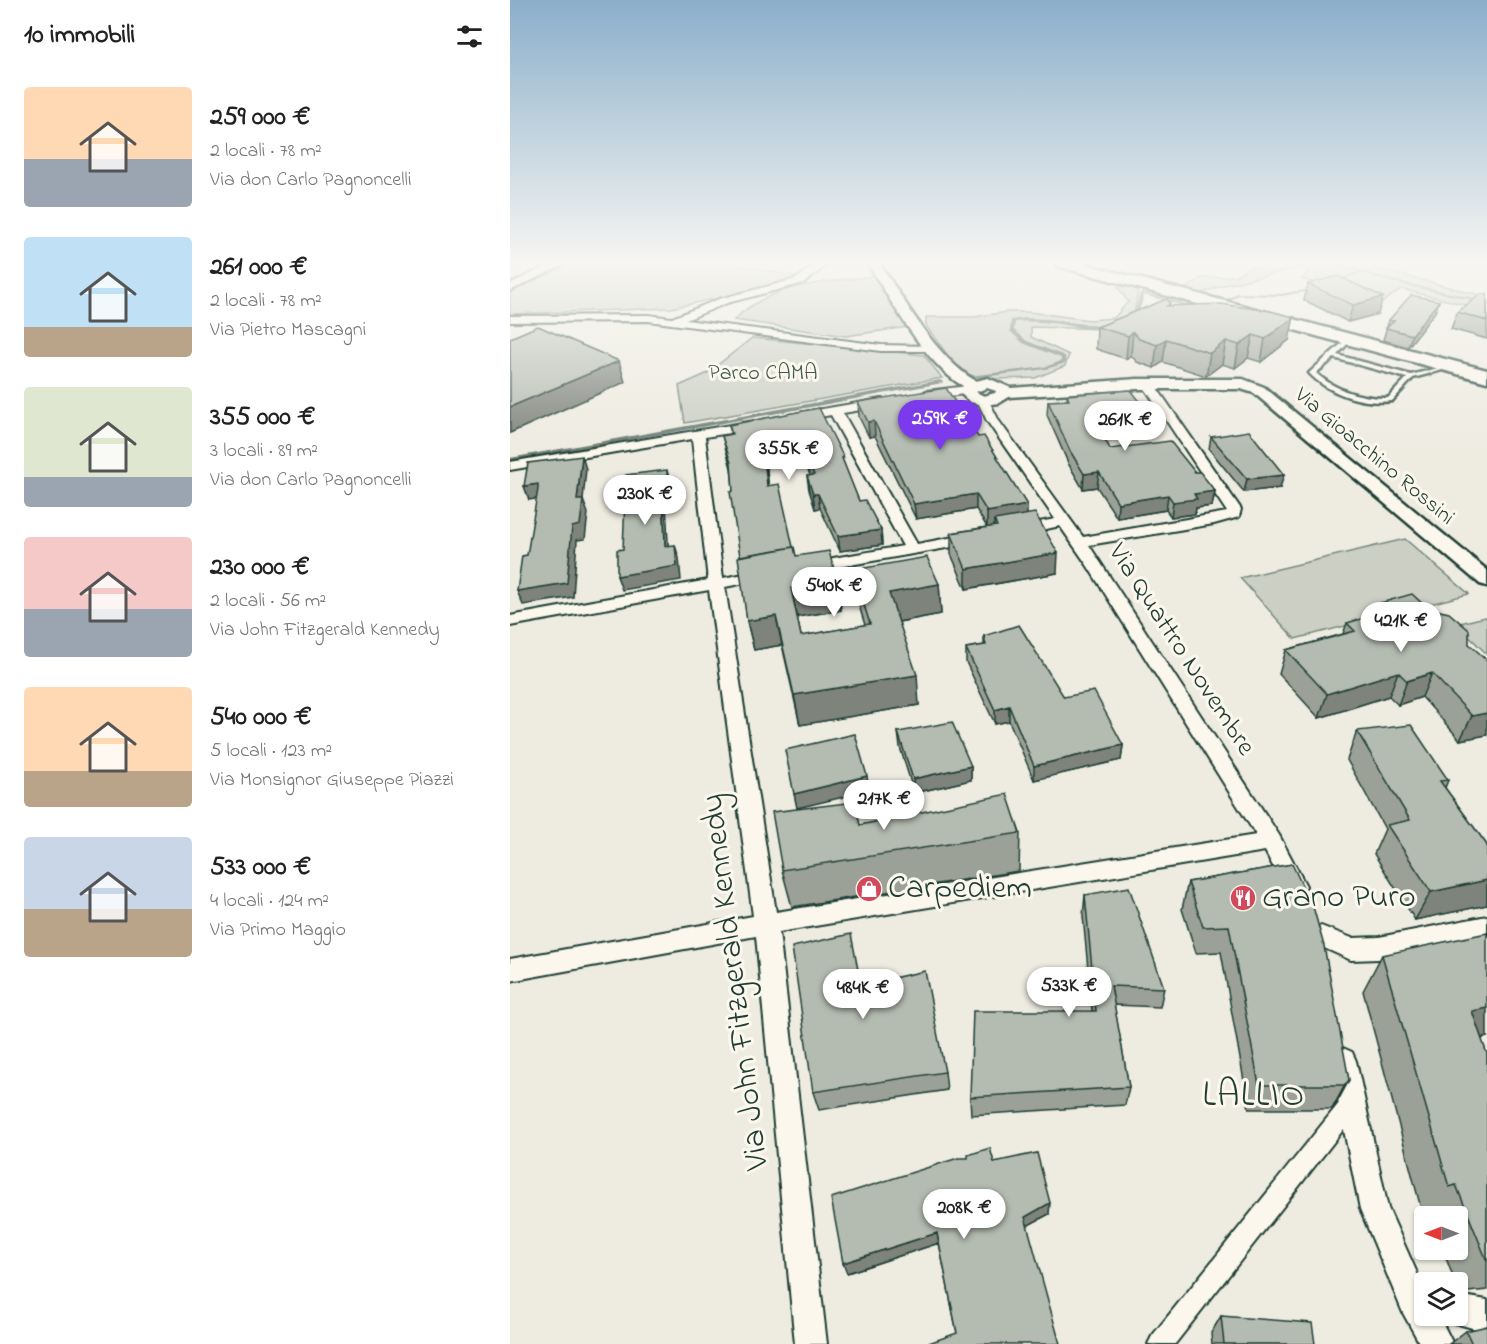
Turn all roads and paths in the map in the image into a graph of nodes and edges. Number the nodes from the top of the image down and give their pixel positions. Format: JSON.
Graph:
{"nodes":[{"id":1,"x":708,"y":326,"type":"edge"},
{"id":2,"x":916,"y":326,"type":"edge"},
{"id":3,"x":1299,"y":326,"type":"edge"},
{"id":4,"x":1349,"y":339,"type":"junction"},
{"id":5,"x":932,"y":349,"type":"junction"},
{"id":6,"x":1333,"y":356,"type":"junction"},
{"id":7,"x":1451,"y":367,"type":"junction"},
{"id":8,"x":1487,"y":376,"type":"edge"},
{"id":9,"x":1411,"y":377,"type":"junction"},
{"id":10,"x":1148,"y":384,"type":"junction"},
{"id":11,"x":975,"y":392,"type":"junction"},
{"id":12,"x":916,"y":397,"type":"edge"},
{"id":13,"x":893,"y":401,"type":"edge"},
{"id":14,"x":835,"y":411,"type":"junction"},
{"id":15,"x":789,"y":419,"type":"edge"},
{"id":16,"x":766,"y":423,"type":"edge"},
{"id":17,"x":698,"y":434,"type":"junction"},
{"id":18,"x":510,"y":466,"type":"edge"},
{"id":19,"x":1065,"y":521,"type":"junction"},
{"id":20,"x":1079,"y":542,"type":"junction"},
{"id":21,"x":912,"y":549,"type":"junction"},
{"id":22,"x":1487,"y":580,"type":"edge"},
{"id":23,"x":716,"y":583,"type":"junction"},
{"id":24,"x":510,"y":621,"type":"edge"},
{"id":25,"x":1271,"y":841,"type":"junction"},
{"id":26,"x":1304,"y":904,"type":"edge"},
{"id":27,"x":766,"y":924,"type":"junction"},
{"id":28,"x":1487,"y":926,"type":"edge"},
{"id":29,"x":510,"y":970,"type":"edge"},
{"id":30,"x":1327,"y":970,"type":"edge"},
{"id":31,"x":1339,"y":1037,"type":"edge"},
{"id":32,"x":1351,"y":1104,"type":"junction"},
{"id":33,"x":1414,"y":1291,"type":"edge"},
{"id":34,"x":1468,"y":1312,"type":"edge"},
{"id":35,"x":1487,"y":1316,"type":"edge"},
{"id":36,"x":1430,"y":1326,"type":"edge"},
{"id":37,"x":811,"y":1344,"type":"edge"},
{"id":38,"x":1160,"y":1344,"type":"edge"},
{"id":39,"x":1437,"y":1344,"type":"edge"}],
"edges":[{"from":1,"to":5,"type":"street"},
{"from":2,"to":5,"type":"street"},
{"from":3,"to":4,"type":"main road"},
{"from":4,"to":6,"type":"lane"},
{"from":4,"to":7,"type":"main road"},
{"from":5,"to":11,"type":"street"},
{"from":6,"to":9,"type":"lane"},
{"from":6,"to":9,"type":"lane"},
{"from":7,"to":8,"type":"main road"},
{"from":7,"to":9,"type":"lane"},
{"from":10,"to":11,"type":"street"},
{"from":10,"to":20,"type":"street"},
{"from":10,"to":22,"type":"street","name":"Via Gioacchino Rossini"},
{"from":11,"to":12,"type":"street"},
{"from":11,"to":19,"type":"street","name":"Via Quattro Novembre"},
{"from":13,"to":14,"type":"street"},
{"from":14,"to":15,"type":"street"},
{"from":14,"to":21,"type":"street"},
{"from":16,"to":17,"type":"street"},
{"from":17,"to":18,"type":"street"},
{"from":17,"to":23,"type":"street","name":"Via John Fitzgerald Kennedy"},
{"from":19,"to":20,"type":"street","name":"Via Quattro Novembre"},
{"from":19,"to":21,"type":"street"},
{"from":20,"to":25,"type":"street","name":"Via Quattro Novembre"},
{"from":21,"to":23,"type":"street"},
{"from":23,"to":24,"type":"street"},
{"from":23,"to":27,"type":"street","name":"Via John Fitzgerald Kennedy"},
{"from":25,"to":26,"type":"street","name":"Via Quattro Novembre"},
{"from":25,"to":27,"type":"street"},
{"from":27,"to":29,"type":"street"},
{"from":27,"to":37,"type":"street","name":"Via John Fitzgerald Kennedy"},
{"from":28,"to":30,"type":"street"},
{"from":31,"to":32,"type":"street"},
{"from":32,"to":33,"type":"street"},
{"from":32,"to":38,"type":"street"},
{"from":34,"to":35,"type":"street"},
{"from":36,"to":39,"type":"street"}]}
